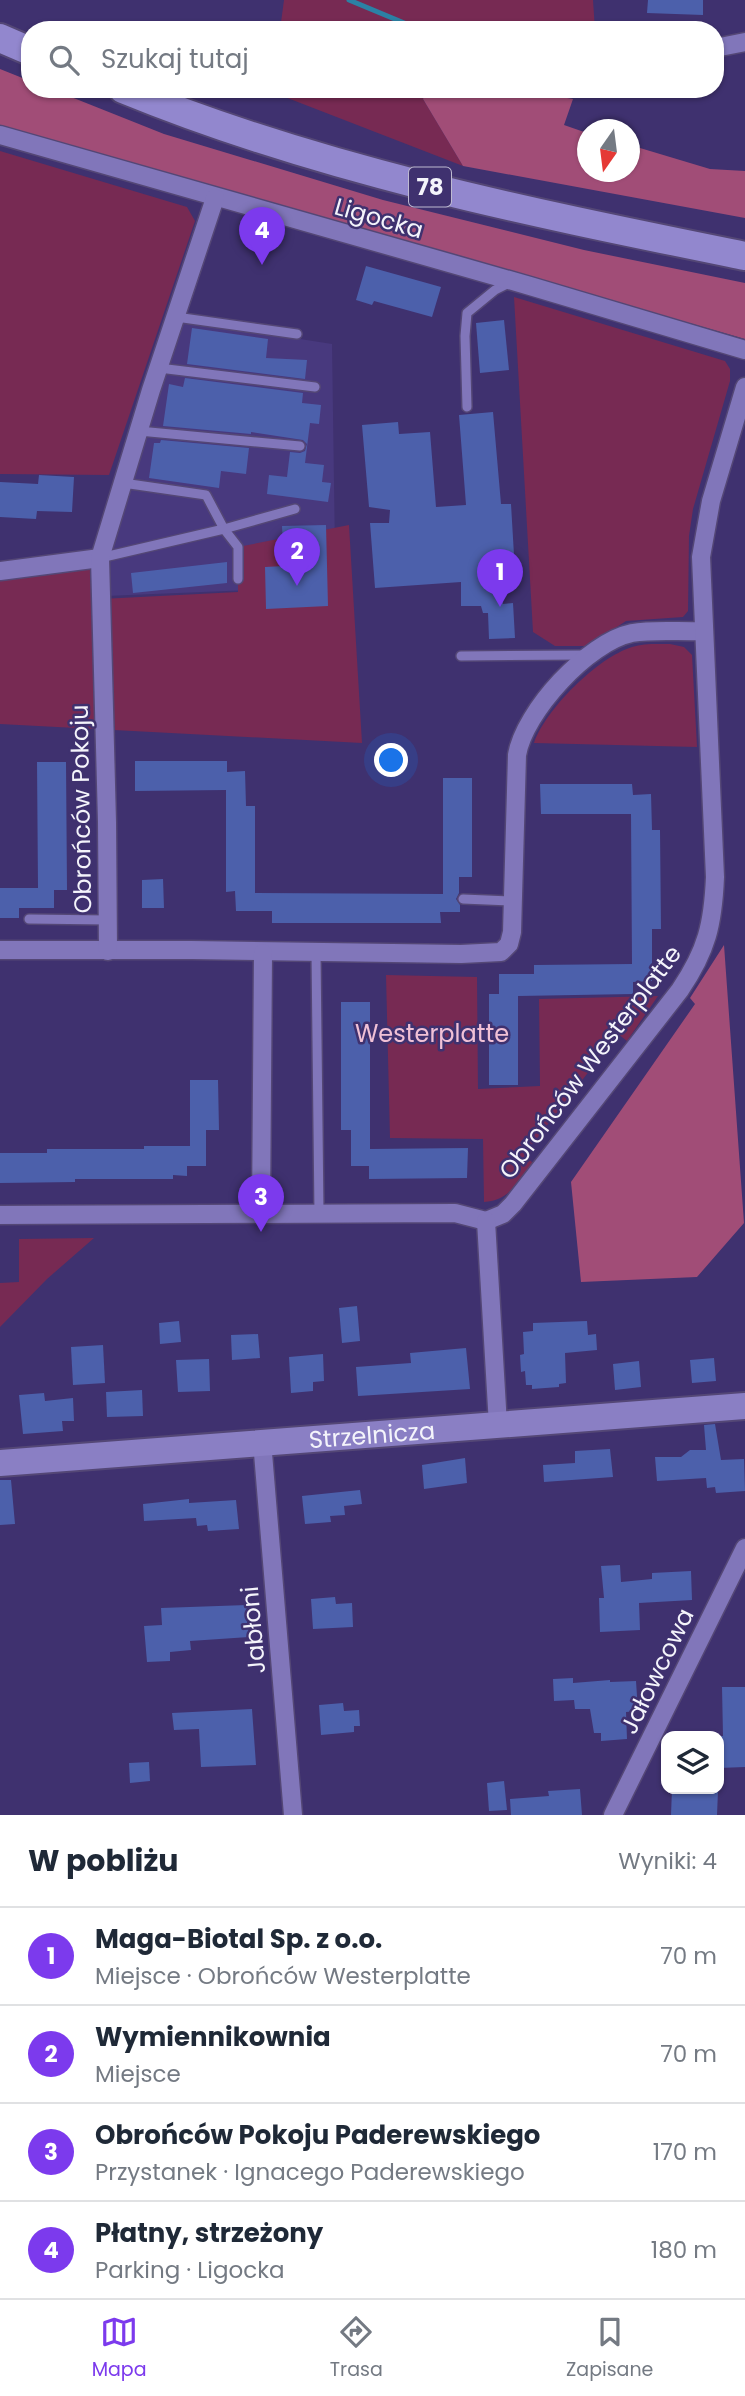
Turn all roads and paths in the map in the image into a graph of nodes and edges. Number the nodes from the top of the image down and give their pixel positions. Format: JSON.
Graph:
{"nodes":[{"id":1,"x":0,"y":38,"type":"edge"},
{"id":2,"x":745,"y":42,"type":"edge"},
{"id":3,"x":724,"y":46,"type":"edge"},
{"id":4,"x":21,"y":47,"type":"edge"},
{"id":5,"x":147,"y":98,"type":"edge"},
{"id":6,"x":0,"y":135,"type":"edge"},
{"id":7,"x":215,"y":198,"type":"junction"},
{"id":8,"x":745,"y":256,"type":"edge"},
{"id":9,"x":514,"y":281,"type":"junction"},
{"id":10,"x":176,"y":317,"type":"junction"},
{"id":11,"x":297,"y":334,"type":"dead end"},
{"id":12,"x":745,"y":350,"type":"edge"},
{"id":13,"x":159,"y":368,"type":"junction"},
{"id":14,"x":314,"y":387,"type":"dead end"},
{"id":15,"x":745,"y":387,"type":"edge"},
{"id":16,"x":467,"y":407,"type":"dead end"},
{"id":17,"x":139,"y":431,"type":"junction"},
{"id":18,"x":300,"y":446,"type":"dead end"},
{"id":19,"x":123,"y":483,"type":"junction"},
{"id":20,"x":295,"y":509,"type":"dead end"},
{"id":21,"x":224,"y":529,"type":"junction"},
{"id":22,"x":100,"y":558,"type":"junction"},
{"id":23,"x":0,"y":571,"type":"edge"},
{"id":24,"x":238,"y":579,"type":"dead end"},
{"id":25,"x":703,"y":631,"type":"junction"},
{"id":26,"x":590,"y":655,"type":"junction"},
{"id":27,"x":461,"y":656,"type":"dead end"},
{"id":28,"x":463,"y":899,"type":"dead end"},
{"id":29,"x":512,"y":901,"type":"junction"},
{"id":30,"x":29,"y":919,"type":"dead end"},
{"id":31,"x":107,"y":920,"type":"junction"},
{"id":32,"x":0,"y":950,"type":"edge"},
{"id":33,"x":108,"y":951,"type":"junction"},
{"id":34,"x":263,"y":953,"type":"junction"},
{"id":35,"x":316,"y":953,"type":"junction"},
{"id":36,"x":319,"y":1213,"type":"junction"},
{"id":37,"x":261,"y":1214,"type":"junction"},
{"id":38,"x":0,"y":1215,"type":"edge"},
{"id":39,"x":486,"y":1221,"type":"junction"},
{"id":40,"x":745,"y":1406,"type":"edge"},
{"id":41,"x":498,"y":1425,"type":"junction"},
{"id":42,"x":262,"y":1441,"type":"junction"},
{"id":43,"x":0,"y":1463,"type":"edge"},
{"id":44,"x":745,"y":1548,"type":"edge"},
{"id":45,"x":293,"y":1815,"type":"edge"},
{"id":46,"x":613,"y":1815,"type":"edge"}],
"edges":[{"from":1,"to":4,"type":"main road"},
{"from":2,"to":3,"type":"street"},
{"from":5,"to":8,"type":"main road","number":"78"},
{"from":6,"to":7,"type":"street","name":"Ligocka"},
{"from":7,"to":9,"type":"street","name":"Ligocka"},
{"from":7,"to":10,"type":"street","name":"Obrońców Pokoju"},
{"from":9,"to":12,"type":"street","name":"Ligocka"},
{"from":9,"to":16,"type":"lane"},
{"from":10,"to":11,"type":"lane"},
{"from":10,"to":13,"type":"street","name":"Obrońców Pokoju"},
{"from":13,"to":14,"type":"lane"},
{"from":13,"to":17,"type":"street","name":"Obrońców Pokoju"},
{"from":15,"to":25,"type":"street","name":"Obrońców Westerplatte"},
{"from":17,"to":18,"type":"lane"},
{"from":17,"to":19,"type":"street","name":"Obrońców Pokoju"},
{"from":19,"to":21,"type":"lane"},
{"from":19,"to":22,"type":"street","name":"Obrońców Pokoju"},
{"from":20,"to":21,"type":"lane"},
{"from":21,"to":22,"type":"lane"},
{"from":21,"to":24,"type":"lane"},
{"from":22,"to":23,"type":"street"},
{"from":22,"to":31,"type":"street","name":"Obrońców Pokoju"},
{"from":25,"to":26,"type":"street"},
{"from":25,"to":39,"type":"street","name":"Obrońców Westerplatte"},
{"from":26,"to":27,"type":"lane"},
{"from":26,"to":29,"type":"street"},
{"from":28,"to":29,"type":"lane"},
{"from":29,"to":35,"type":"street"},
{"from":30,"to":31,"type":"lane"},
{"from":31,"to":33,"type":"street","name":"Obrońców Pokoju"},
{"from":32,"to":33,"type":"street"},
{"from":33,"to":34,"type":"street"},
{"from":34,"to":35,"type":"street"},
{"from":34,"to":37,"type":"street"},
{"from":35,"to":36,"type":"lane"},
{"from":36,"to":37,"type":"street"},
{"from":36,"to":39,"type":"street"},
{"from":37,"to":38,"type":"street"},
{"from":39,"to":41,"type":"street"},
{"from":40,"to":41,"type":"street","name":"Strzelnicza"},
{"from":41,"to":42,"type":"street","name":"Strzelnicza"},
{"from":42,"to":43,"type":"street","name":"Strzelnicza"},
{"from":42,"to":45,"type":"street","name":"Jabłoni"},
{"from":44,"to":46,"type":"street","name":"Jałowcowa"}]}
